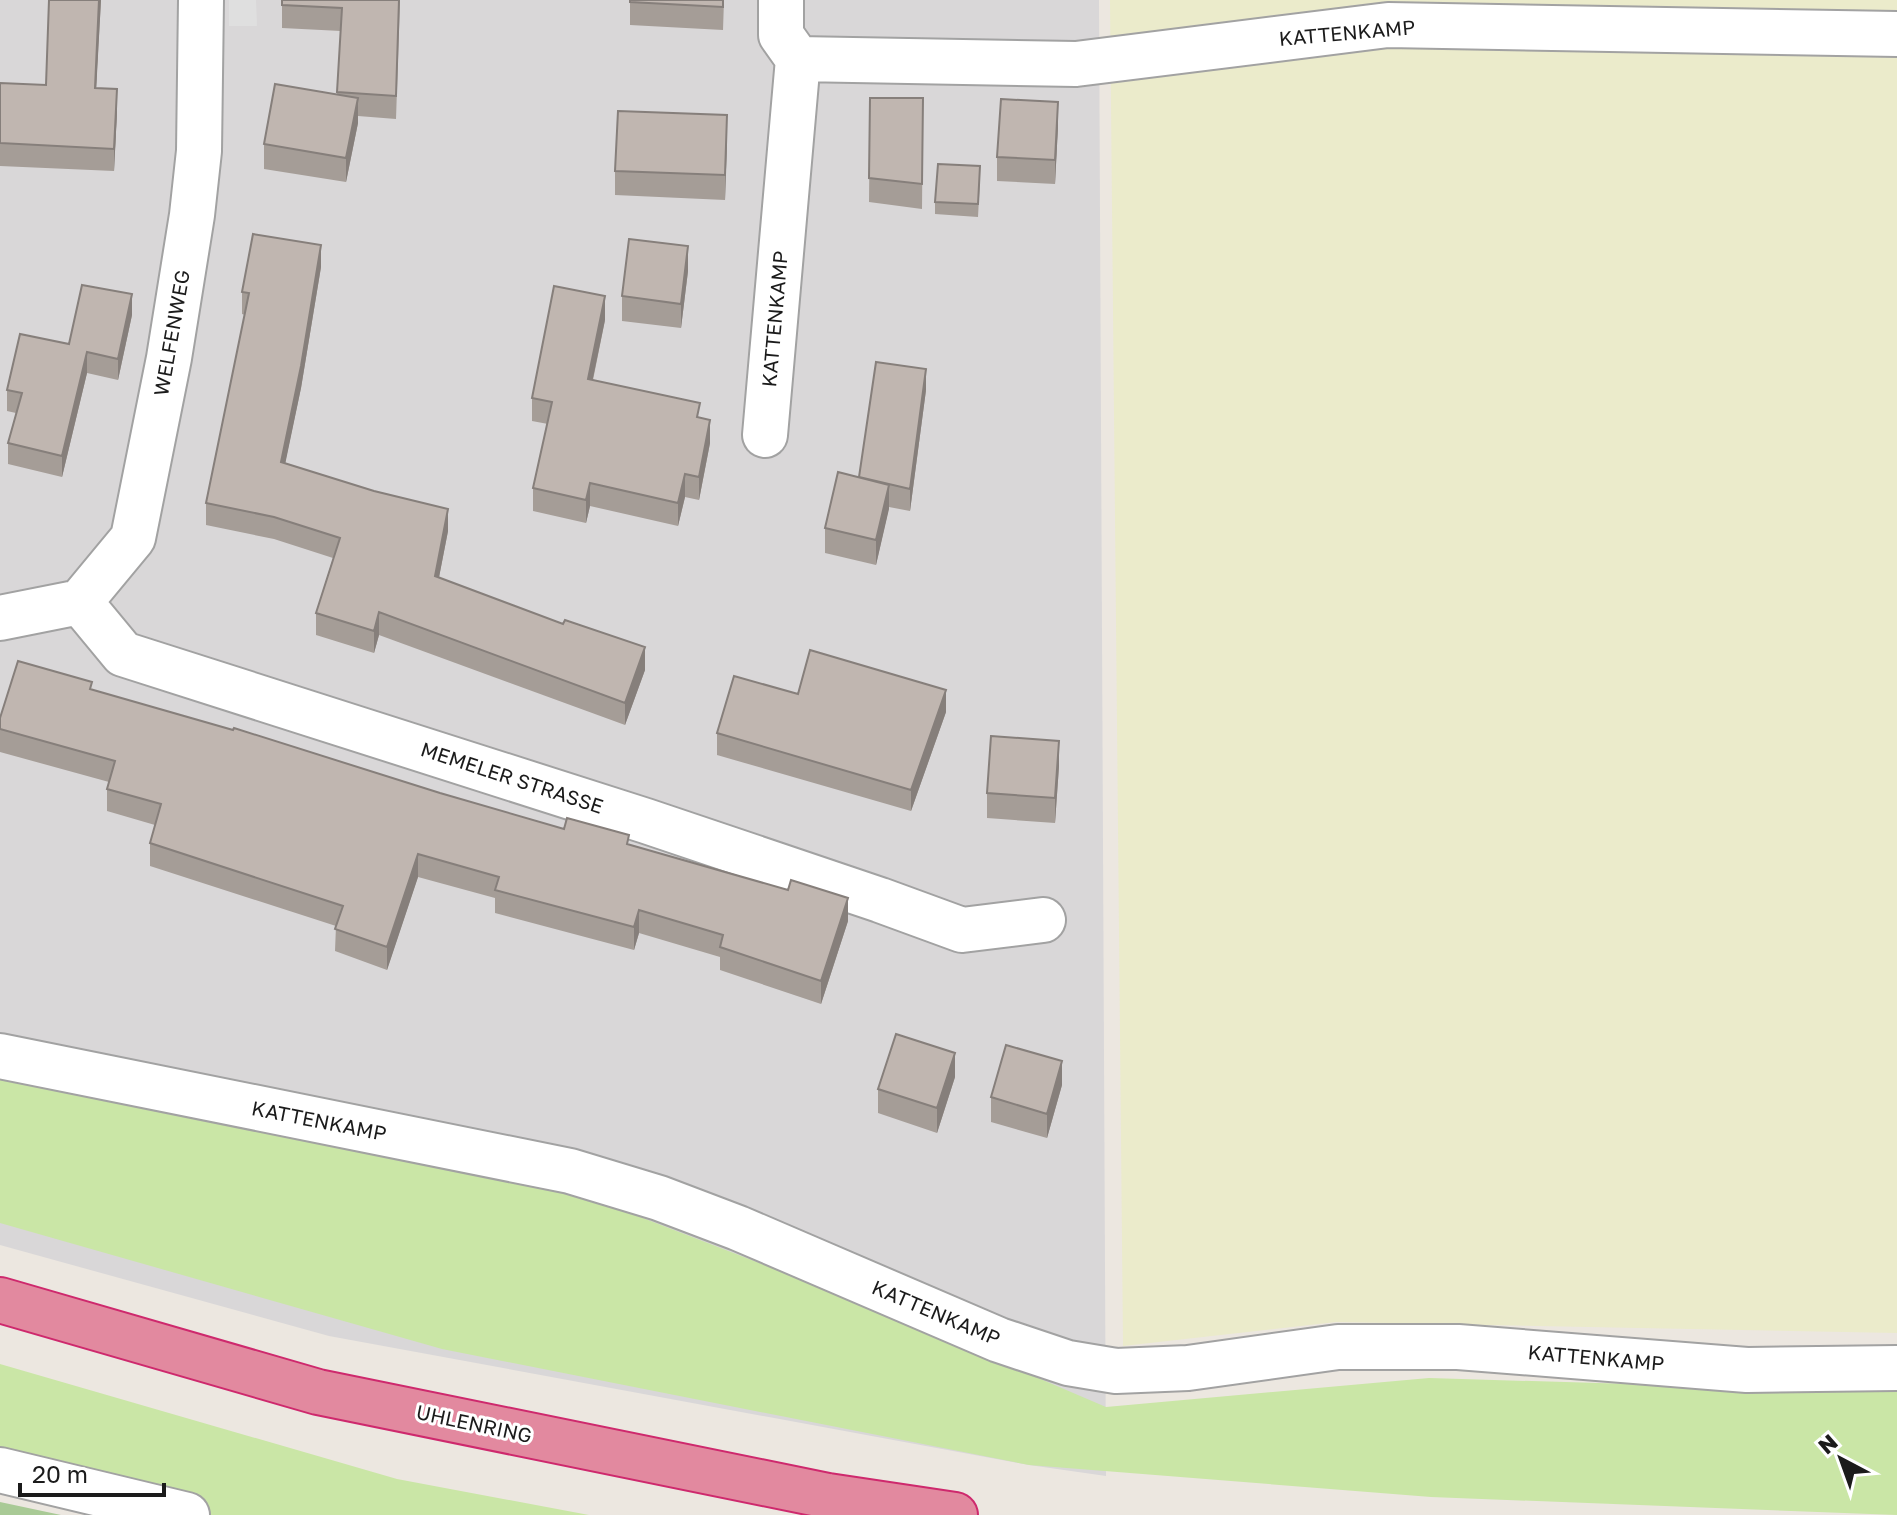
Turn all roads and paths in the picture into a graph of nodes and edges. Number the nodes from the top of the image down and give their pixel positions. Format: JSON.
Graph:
{"nodes":[{"id":1,"x":781,"y":0,"type":"edge"},
{"id":2,"x":201,"y":21,"type":"edge"},
{"id":3,"x":1897,"y":34,"type":"edge"},
{"id":4,"x":798,"y":59,"type":"junction"},
{"id":5,"x":765,"y":435,"type":"dead end"},
{"id":6,"x":80,"y":602,"type":"junction"},
{"id":7,"x":0,"y":618,"type":"edge"},
{"id":8,"x":1043,"y":920,"type":"dead end"},
{"id":9,"x":0,"y":1056,"type":"edge"},
{"id":10,"x":0,"y":1300,"type":"edge"},
{"id":11,"x":1897,"y":1368,"type":"edge"},
{"id":12,"x":0,"y":1470,"type":"edge"},
{"id":13,"x":187,"y":1515,"type":"edge"},
{"id":14,"x":955,"y":1515,"type":"edge"}],
"edges":[{"from":1,"to":4,"type":"street"},
{"from":2,"to":6,"type":"street","name":"WELFENWEG"},
{"from":3,"to":4,"type":"street","name":"KATTENKAMP"},
{"from":4,"to":5,"type":"street","name":"KATTENKAMP"},
{"from":6,"to":7,"type":"street"},
{"from":6,"to":8,"type":"street","name":"MEMELER STRASSE"},
{"from":9,"to":11,"type":"street","name":"KATTENKAMP"},
{"from":10,"to":14,"type":"highway","name":"UHLENRING"},
{"from":12,"to":13,"type":"street"}]}
